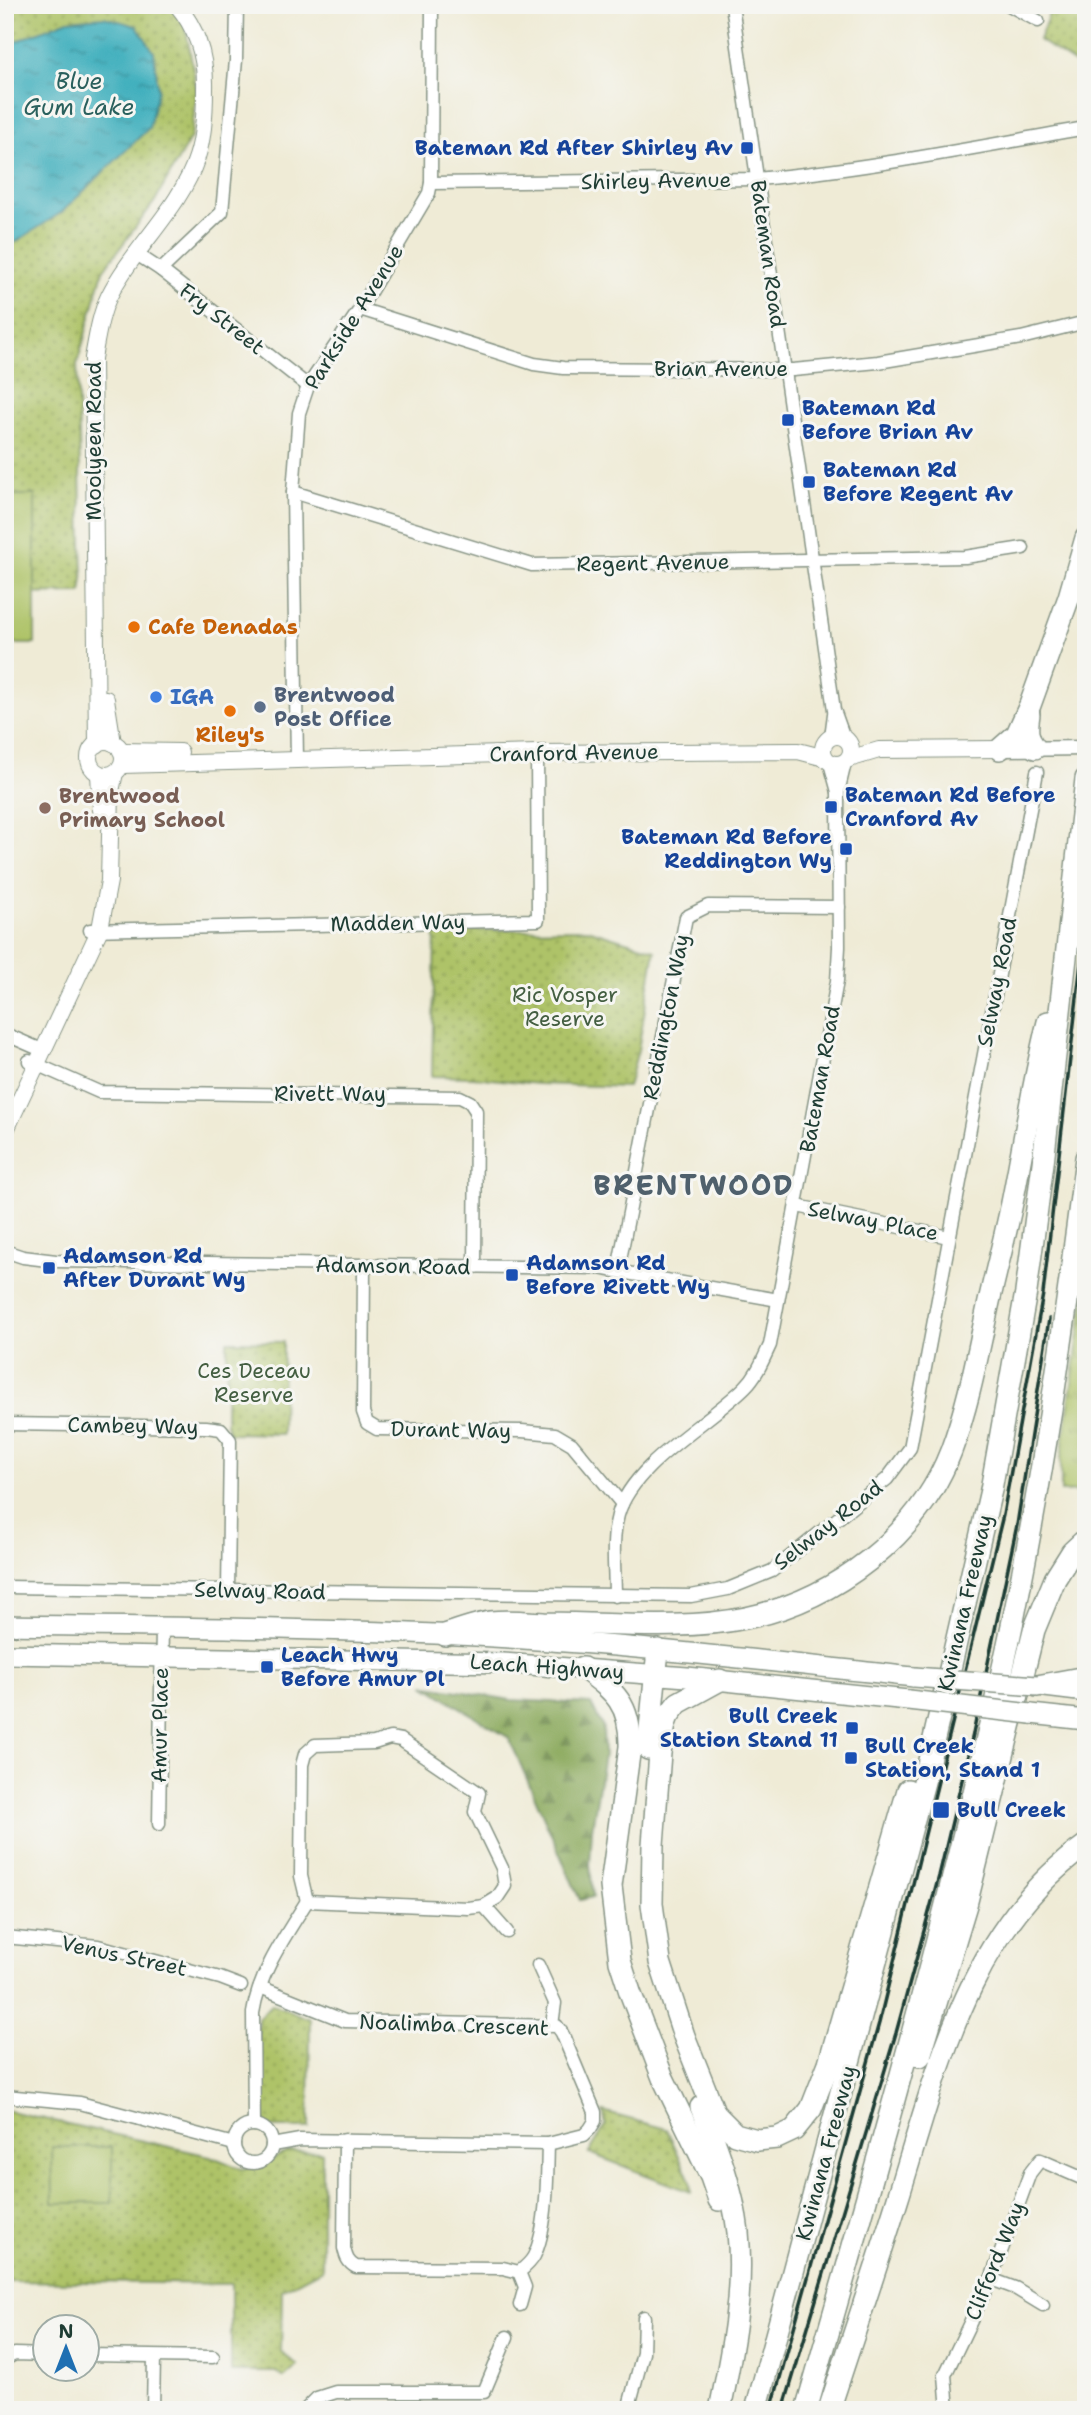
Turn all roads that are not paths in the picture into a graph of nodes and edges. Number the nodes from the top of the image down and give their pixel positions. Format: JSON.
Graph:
{"nodes":[{"id":1,"x":177,"y":5,"type":"edge"},
{"id":2,"x":191,"y":5,"type":"edge"},
{"id":3,"x":237,"y":5,"type":"edge"},
{"id":4,"x":432,"y":5,"type":"edge"},
{"id":5,"x":732,"y":5,"type":"edge"},
{"id":6,"x":1009,"y":5,"type":"edge"},
{"id":7,"x":1038,"y":20,"type":"dead end"},
{"id":8,"x":1086,"y":128,"type":"edge"},
{"id":9,"x":757,"y":180,"type":"junction"},
{"id":10,"x":431,"y":183,"type":"junction"},
{"id":11,"x":139,"y":256,"type":"junction"},
{"id":12,"x":161,"y":270,"type":"junction"},
{"id":13,"x":360,"y":309,"type":"junction"},
{"id":14,"x":1086,"y":322,"type":"edge"},
{"id":15,"x":785,"y":370,"type":"junction"},
{"id":16,"x":308,"y":386,"type":"junction"},
{"id":17,"x":293,"y":492,"type":"junction"},
{"id":18,"x":1086,"y":538,"type":"edge"},
{"id":19,"x":1023,"y":548,"type":"dead end"},
{"id":20,"x":813,"y":560,"type":"junction"},
{"id":21,"x":1030,"y":705,"type":"junction"},
{"id":22,"x":1041,"y":748,"type":"junction"},
{"id":23,"x":1086,"y":748,"type":"edge"},
{"id":24,"x":1000,"y":749,"type":"junction"},
{"id":25,"x":837,"y":750,"type":"junction"},
{"id":26,"x":537,"y":753,"type":"junction"},
{"id":27,"x":297,"y":755,"type":"junction"},
{"id":28,"x":111,"y":758,"type":"junction"},
{"id":29,"x":1037,"y":772,"type":"dead end"},
{"id":30,"x":1086,"y":779,"type":"edge"},
{"id":31,"x":839,"y":907,"type":"junction"},
{"id":32,"x":95,"y":930,"type":"junction"},
{"id":33,"x":1066,"y":952,"type":"junction"},
{"id":34,"x":5,"y":1034,"type":"edge"},
{"id":35,"x":36,"y":1056,"type":"junction"},
{"id":36,"x":5,"y":1110,"type":"edge"},
{"id":37,"x":5,"y":1132,"type":"edge"},
{"id":38,"x":1086,"y":1158,"type":"edge"},
{"id":39,"x":797,"y":1206,"type":"junction"},
{"id":40,"x":949,"y":1237,"type":"junction"},
{"id":41,"x":5,"y":1251,"type":"edge"},
{"id":42,"x":365,"y":1266,"type":"junction"},
{"id":43,"x":475,"y":1267,"type":"junction"},
{"id":44,"x":618,"y":1270,"type":"junction"},
{"id":45,"x":778,"y":1300,"type":"junction"},
{"id":46,"x":5,"y":1424,"type":"edge"},
{"id":47,"x":622,"y":1504,"type":"junction"},
{"id":48,"x":1086,"y":1539,"type":"edge"},
{"id":49,"x":5,"y":1587,"type":"edge"},
{"id":50,"x":228,"y":1591,"type":"junction"},
{"id":51,"x":615,"y":1596,"type":"junction"},
{"id":52,"x":5,"y":1625,"type":"edge"},
{"id":53,"x":162,"y":1627,"type":"junction"},
{"id":54,"x":445,"y":1634,"type":"junction"},
{"id":55,"x":658,"y":1650,"type":"junction"},
{"id":56,"x":955,"y":1650,"type":"junction"},
{"id":57,"x":5,"y":1654,"type":"edge"},
{"id":58,"x":161,"y":1656,"type":"junction"},
{"id":59,"x":583,"y":1668,"type":"junction"},
{"id":60,"x":655,"y":1674,"type":"junction"},
{"id":61,"x":1086,"y":1677,"type":"edge"},
{"id":62,"x":720,"y":1680,"type":"junction"},
{"id":63,"x":1037,"y":1686,"type":"junction"},
{"id":64,"x":1086,"y":1692,"type":"edge"},
{"id":65,"x":1086,"y":1720,"type":"edge"},
{"id":66,"x":159,"y":1824,"type":"dead end"},
{"id":67,"x":1086,"y":1845,"type":"edge"},
{"id":68,"x":307,"y":1902,"type":"junction"},
{"id":69,"x":484,"y":1906,"type":"junction"},
{"id":70,"x":507,"y":1932,"type":"dead end"},
{"id":71,"x":5,"y":1937,"type":"edge"},
{"id":72,"x":538,"y":1965,"type":"dead end"},
{"id":73,"x":241,"y":1986,"type":"dead end"},
{"id":74,"x":260,"y":1987,"type":"junction"},
{"id":75,"x":552,"y":2025,"type":"junction"},
{"id":76,"x":695,"y":2079,"type":"junction"},
{"id":77,"x":5,"y":2096,"type":"edge"},
{"id":78,"x":709,"y":2113,"type":"junction"},
{"id":79,"x":254,"y":2125,"type":"junction"},
{"id":80,"x":345,"y":2140,"type":"junction"},
{"id":81,"x":234,"y":2144,"type":"junction"},
{"id":82,"x":548,"y":2144,"type":"junction"},
{"id":83,"x":272,"y":2145,"type":"junction"},
{"id":84,"x":1086,"y":2180,"type":"edge"},
{"id":85,"x":519,"y":2272,"type":"junction"},
{"id":86,"x":991,"y":2279,"type":"junction"},
{"id":87,"x":738,"y":2288,"type":"junction"},
{"id":88,"x":520,"y":2305,"type":"dead end"},
{"id":89,"x":1043,"y":2305,"type":"dead end"},
{"id":90,"x":644,"y":2317,"type":"dead end"},
{"id":91,"x":507,"y":2337,"type":"dead end"},
{"id":92,"x":32,"y":2355,"type":"edge"},
{"id":93,"x":102,"y":2356,"type":"edge"},
{"id":94,"x":154,"y":2357,"type":"junction"},
{"id":95,"x":214,"y":2357,"type":"dead end"},
{"id":96,"x":5,"y":2360,"type":"edge"},
{"id":97,"x":153,"y":2410,"type":"edge"},
{"id":98,"x":305,"y":2410,"type":"edge"},
{"id":99,"x":628,"y":2410,"type":"edge"},
{"id":100,"x":720,"y":2410,"type":"edge"},
{"id":101,"x":756,"y":2410,"type":"edge"},
{"id":102,"x":807,"y":2410,"type":"edge"},
{"id":103,"x":829,"y":2410,"type":"edge"},
{"id":104,"x":948,"y":2410,"type":"edge"}],
"edges":[{"from":1,"to":11,"type":"main road","name":"Moolyeen Road"},
{"from":2,"to":11,"type":"main road","name":"Moolyeen Road"},
{"from":3,"to":12,"type":"street"},
{"from":4,"to":10,"type":"street","name":"Parkside Avenue"},
{"from":5,"to":9,"type":"street","name":"Bateman Road"},
{"from":6,"to":7,"type":"street"},
{"from":8,"to":9,"type":"street","name":"Shirley Avenue"},
{"from":9,"to":10,"type":"street","name":"Shirley Avenue"},
{"from":9,"to":15,"type":"street","name":"Bateman Road"},
{"from":10,"to":13,"type":"street","name":"Parkside Avenue"},
{"from":11,"to":12,"type":"street","name":"Fry Street"},
{"from":11,"to":28,"type":"main road","name":"Moolyeen Road"},
{"from":12,"to":16,"type":"street","name":"Fry Street"},
{"from":13,"to":15,"type":"street","name":"Brian Avenue"},
{"from":13,"to":16,"type":"street","name":"Parkside Avenue"},
{"from":14,"to":15,"type":"street","name":"Brian Avenue"},
{"from":15,"to":20,"type":"street","name":"Bateman Road"},
{"from":16,"to":17,"type":"street","name":"Parkside Avenue"},
{"from":17,"to":20,"type":"street","name":"Regent Avenue"},
{"from":17,"to":27,"type":"street","name":"Parkside Avenue"},
{"from":18,"to":21,"type":"highway"},
{"from":19,"to":20,"type":"street","name":"Regent Avenue"},
{"from":20,"to":25,"type":"street","name":"Bateman Road"},
{"from":21,"to":22,"type":"highway"},
{"from":21,"to":24,"type":"highway"},
{"from":22,"to":23,"type":"street","name":"Cranford Avenue"},
{"from":22,"to":24,"type":"street","name":"Cranford Avenue"},
{"from":24,"to":25,"type":"main road","name":"Cranford Avenue"},
{"from":25,"to":26,"type":"main road","name":"Cranford Avenue"},
{"from":25,"to":31,"type":"street","name":"Bateman Road"},
{"from":26,"to":27,"type":"main road","name":"Cranford Avenue"},
{"from":26,"to":32,"type":"street","name":"Madden Way"},
{"from":27,"to":28,"type":"main road","name":"Cranford Avenue"},
{"from":28,"to":32,"type":"main road","name":"Moolyeen Road"},
{"from":29,"to":40,"type":"street","name":"Selway Road"},
{"from":30,"to":33,"type":"highway","name":"Kwinana Freeway"},
{"from":31,"to":39,"type":"street","name":"Bateman Road"},
{"from":31,"to":44,"type":"street","name":"Reddington Way"},
{"from":32,"to":35,"type":"main road","name":"Moolyeen Road"},
{"from":33,"to":54,"type":"highway"},
{"from":33,"to":56,"type":"highway","name":"Kwinana Freeway"},
{"from":34,"to":35,"type":"street","name":"Rivett Way"},
{"from":35,"to":36,"type":"main road","name":"Moolyeen Road"},
{"from":35,"to":37,"type":"main road","name":"Moolyeen Road"},
{"from":35,"to":43,"type":"street","name":"Rivett Way"},
{"from":38,"to":102,"type":"highway"},
{"from":39,"to":40,"type":"street","name":"Selway Place"},
{"from":39,"to":45,"type":"street","name":"Bateman Road"},
{"from":40,"to":51,"type":"street","name":"Selway Road"},
{"from":41,"to":42,"type":"street","name":"Adamson Road"},
{"from":42,"to":43,"type":"street","name":"Adamson Road"},
{"from":42,"to":47,"type":"street","name":"Durant Way"},
{"from":43,"to":44,"type":"street","name":"Adamson Road"},
{"from":44,"to":45,"type":"street","name":"Adamson Road"},
{"from":45,"to":47,"type":"street","name":"Bateman Road"},
{"from":46,"to":50,"type":"street","name":"Cambey Way"},
{"from":47,"to":51,"type":"street","name":"Bateman Road"},
{"from":48,"to":102,"type":"highway"},
{"from":49,"to":50,"type":"street","name":"Selway Road"},
{"from":50,"to":51,"type":"street","name":"Selway Road"},
{"from":52,"to":53,"type":"highway","name":"Leach Highway"},
{"from":53,"to":54,"type":"highway","name":"Leach Highway"},
{"from":53,"to":58,"type":"street","name":"Amur Place"},
{"from":54,"to":55,"type":"highway","name":"Leach Highway"},
{"from":55,"to":60,"type":"highway"},
{"from":55,"to":63,"type":"highway","name":"Leach Highway","bridge":true},
{"from":56,"to":78,"type":"highway"},
{"from":56,"to":101,"type":"highway","name":"Kwinana Freeway"},
{"from":57,"to":58,"type":"highway","name":"Leach Highway"},
{"from":58,"to":59,"type":"highway","name":"Leach Highway"},
{"from":58,"to":66,"type":"street","name":"Amur Place"},
{"from":59,"to":60,"type":"highway","name":"Leach Highway"},
{"from":59,"to":87,"type":"highway"},
{"from":60,"to":62,"type":"highway","name":"Leach Highway"},
{"from":60,"to":76,"type":"highway"},
{"from":61,"to":63,"type":"highway"},
{"from":62,"to":65,"type":"highway","name":"Leach Highway","bridge":true},
{"from":62,"to":76,"type":"highway"},
{"from":63,"to":64,"type":"highway","name":"Leach Highway"},
{"from":67,"to":103,"type":"highway"},
{"from":68,"to":69,"type":"street"},
{"from":68,"to":69,"type":"street"},
{"from":68,"to":74,"type":"street"},
{"from":69,"to":70,"type":"street"},
{"from":71,"to":73,"type":"street","name":"Venus Street"},
{"from":72,"to":75,"type":"street"},
{"from":74,"to":75,"type":"street","name":"Noalimba Crescent"},
{"from":74,"to":79,"type":"street"},
{"from":75,"to":82,"type":"street","name":"Noalimba Crescent"},
{"from":76,"to":78,"type":"highway"},
{"from":77,"to":81,"type":"street"},
{"from":78,"to":87,"type":"highway"},
{"from":79,"to":81,"type":"street"},
{"from":79,"to":83,"type":"street"},
{"from":80,"to":82,"type":"street","name":"Noalimba Crescent"},
{"from":80,"to":83,"type":"street","name":"Noalimba Crescent"},
{"from":80,"to":85,"type":"street"},
{"from":81,"to":83,"type":"street"},
{"from":82,"to":85,"type":"street"},
{"from":84,"to":86,"type":"street","name":"Clifford Way"},
{"from":85,"to":88,"type":"street"},
{"from":86,"to":89,"type":"street"},
{"from":86,"to":104,"type":"street","name":"Clifford Way"},
{"from":87,"to":100,"type":"highway"},
{"from":90,"to":99,"type":"street"},
{"from":91,"to":98,"type":"street"},
{"from":92,"to":96,"type":"street"},
{"from":93,"to":94,"type":"street"},
{"from":94,"to":95,"type":"street"},
{"from":94,"to":97,"type":"street"}]}
